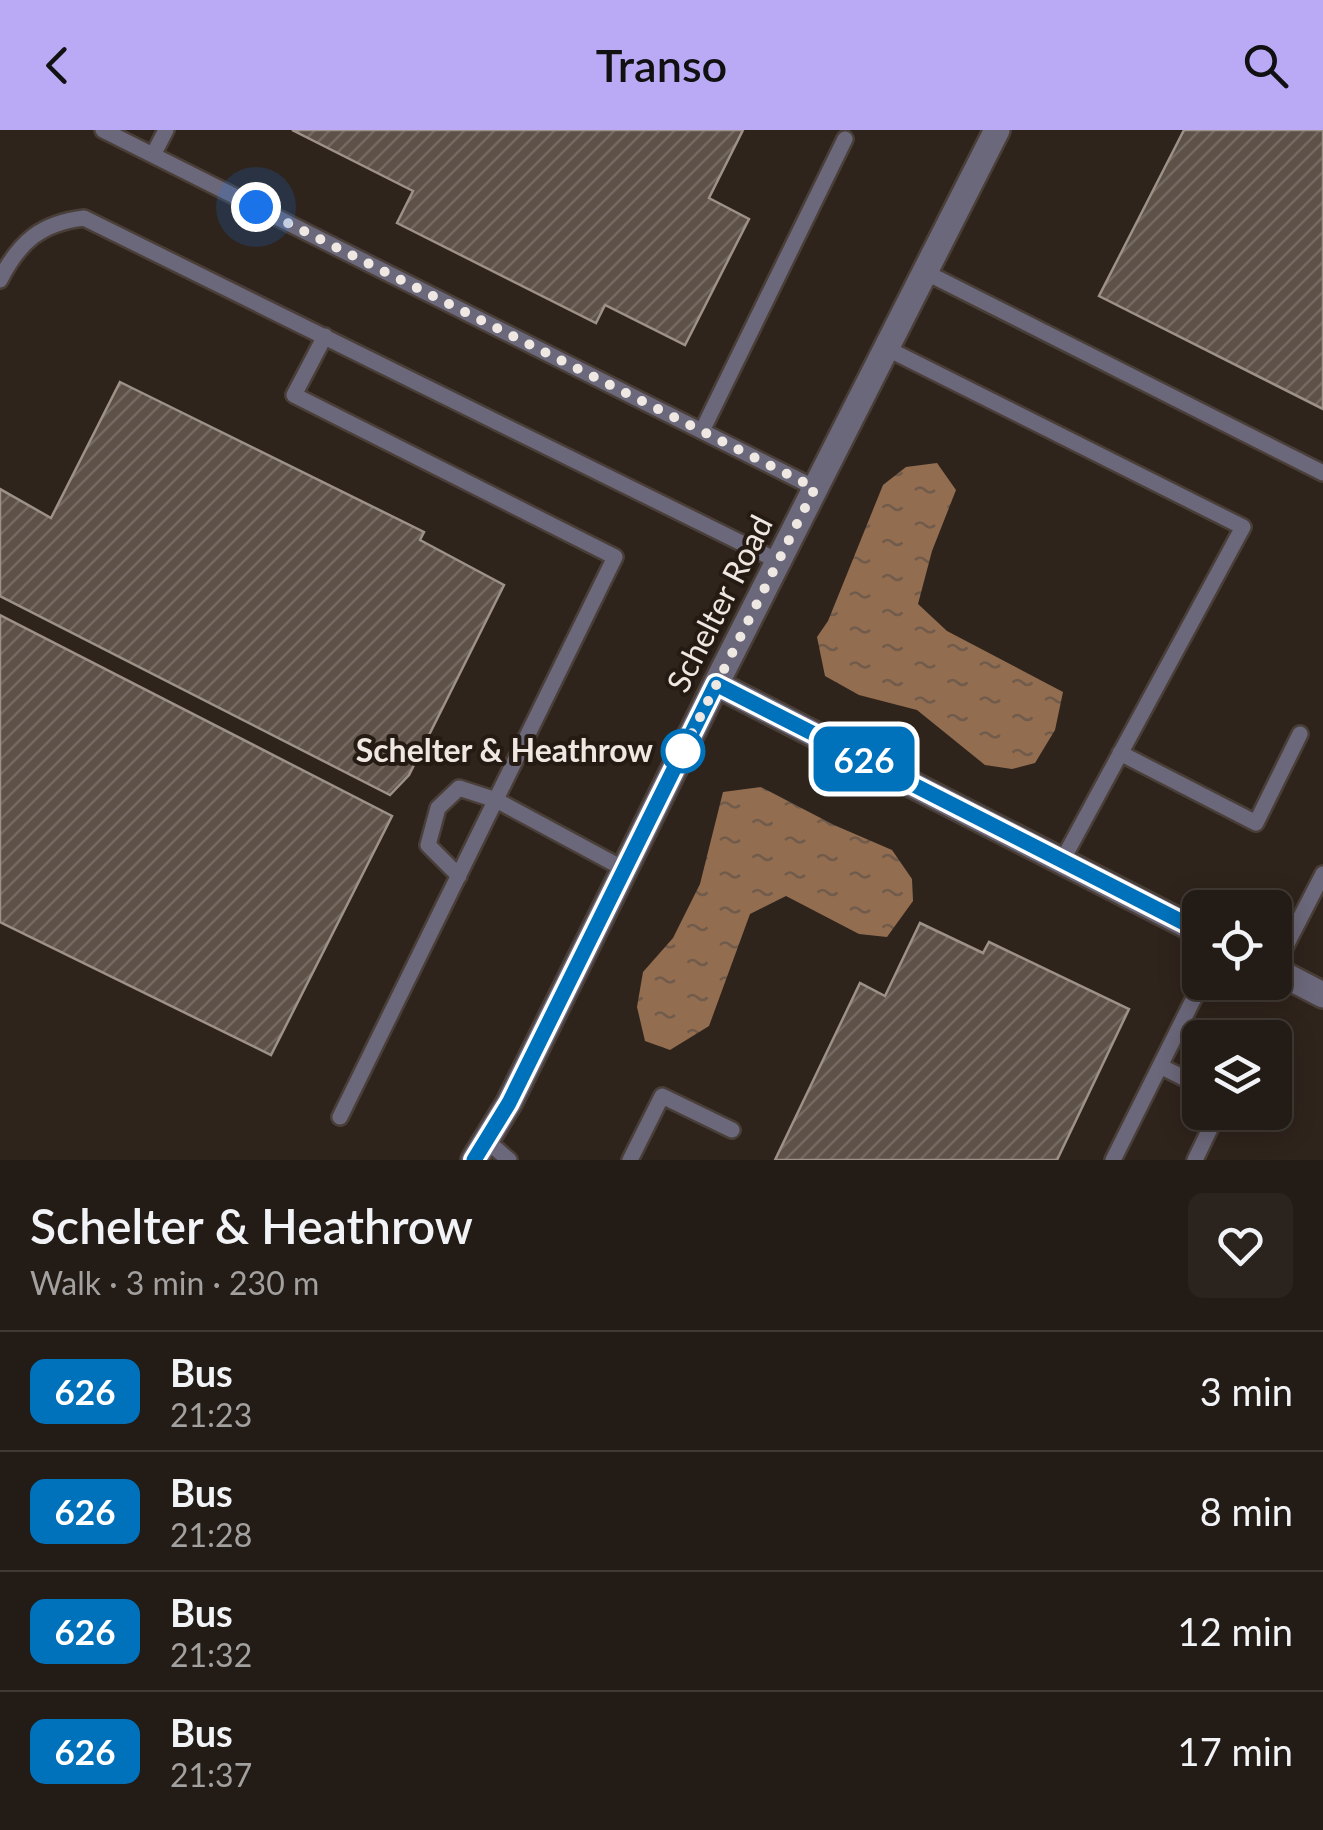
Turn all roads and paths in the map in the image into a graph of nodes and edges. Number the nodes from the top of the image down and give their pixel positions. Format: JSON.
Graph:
{"nodes":[{"id":1,"x":102,"y":130,"type":"edge"},
{"id":2,"x":166,"y":130,"type":"edge"},
{"id":3,"x":997,"y":130,"type":"edge"},
{"id":4,"x":845,"y":140,"type":"dead end"},
{"id":5,"x":153,"y":155,"type":"junction"},
{"id":6,"x":924,"y":272,"type":"junction"},
{"id":7,"x":0,"y":280,"type":"edge"},
{"id":8,"x":324,"y":336,"type":"junction"},
{"id":9,"x":886,"y":348,"type":"junction"},
{"id":10,"x":702,"y":431,"type":"junction"},
{"id":11,"x":1323,"y":474,"type":"edge"},
{"id":12,"x":815,"y":488,"type":"junction"},
{"id":13,"x":778,"y":561,"type":"junction"},
{"id":14,"x":716,"y":684,"type":"junction"},
{"id":15,"x":1300,"y":734,"type":"dead end"},
{"id":16,"x":1120,"y":752,"type":"junction"},
{"id":17,"x":496,"y":800,"type":"junction"},
{"id":18,"x":1062,"y":861,"type":"junction"},
{"id":19,"x":624,"y":869,"type":"junction"},
{"id":20,"x":1323,"y":874,"type":"edge"},
{"id":21,"x":459,"y":876,"type":"junction"},
{"id":22,"x":1182,"y":923,"type":"edge"},
{"id":23,"x":1292,"y":935,"type":"edge"},
{"id":24,"x":1292,"y":978,"type":"edge"},
{"id":25,"x":1323,"y":995,"type":"edge"},
{"id":26,"x":1193,"y":1000,"type":"edge"},
{"id":27,"x":1160,"y":1066,"type":"junction"},
{"id":28,"x":1182,"y":1077,"type":"edge"},
{"id":29,"x":340,"y":1117,"type":"dead end"},
{"id":30,"x":732,"y":1130,"type":"dead end"},
{"id":31,"x":1209,"y":1130,"type":"edge"},
{"id":32,"x":480,"y":1150,"type":"edge"},
{"id":33,"x":509,"y":1160,"type":"edge"},
{"id":34,"x":630,"y":1160,"type":"edge"},
{"id":35,"x":1113,"y":1160,"type":"edge"},
{"id":36,"x":1195,"y":1160,"type":"edge"}],
"edges":[{"from":1,"to":5,"type":"lane"},
{"from":2,"to":5,"type":"lane"},
{"from":3,"to":6,"type":"street","name":"Schelter Road"},
{"from":4,"to":10,"type":"lane"},
{"from":5,"to":10,"type":"lane"},
{"from":6,"to":9,"type":"street","name":"Schelter Road"},
{"from":6,"to":11,"type":"lane"},
{"from":7,"to":8,"type":"lane"},
{"from":8,"to":13,"type":"lane"},
{"from":8,"to":17,"type":"lane"},
{"from":9,"to":12,"type":"street","name":"Schelter Road"},
{"from":9,"to":16,"type":"lane"},
{"from":10,"to":12,"type":"lane"},
{"from":12,"to":13,"type":"street","name":"Schelter Road"},
{"from":13,"to":14,"type":"street","name":"Schelter Road"},
{"from":14,"to":18,"type":"street"},
{"from":14,"to":19,"type":"street","name":"Schelter Road"},
{"from":15,"to":16,"type":"lane"},
{"from":16,"to":18,"type":"lane"},
{"from":17,"to":19,"type":"lane"},
{"from":17,"to":21,"type":"lane"},
{"from":17,"to":21,"type":"lane"},
{"from":18,"to":22,"type":"street"},
{"from":19,"to":32,"type":"street","name":"Schelter Road"},
{"from":20,"to":23,"type":"lane"},
{"from":21,"to":29,"type":"lane"},
{"from":24,"to":25,"type":"street"},
{"from":26,"to":27,"type":"lane"},
{"from":27,"to":28,"type":"lane"},
{"from":27,"to":35,"type":"lane"},
{"from":30,"to":34,"type":"lane"},
{"from":31,"to":36,"type":"lane"},
{"from":32,"to":33,"type":"lane"}]}
